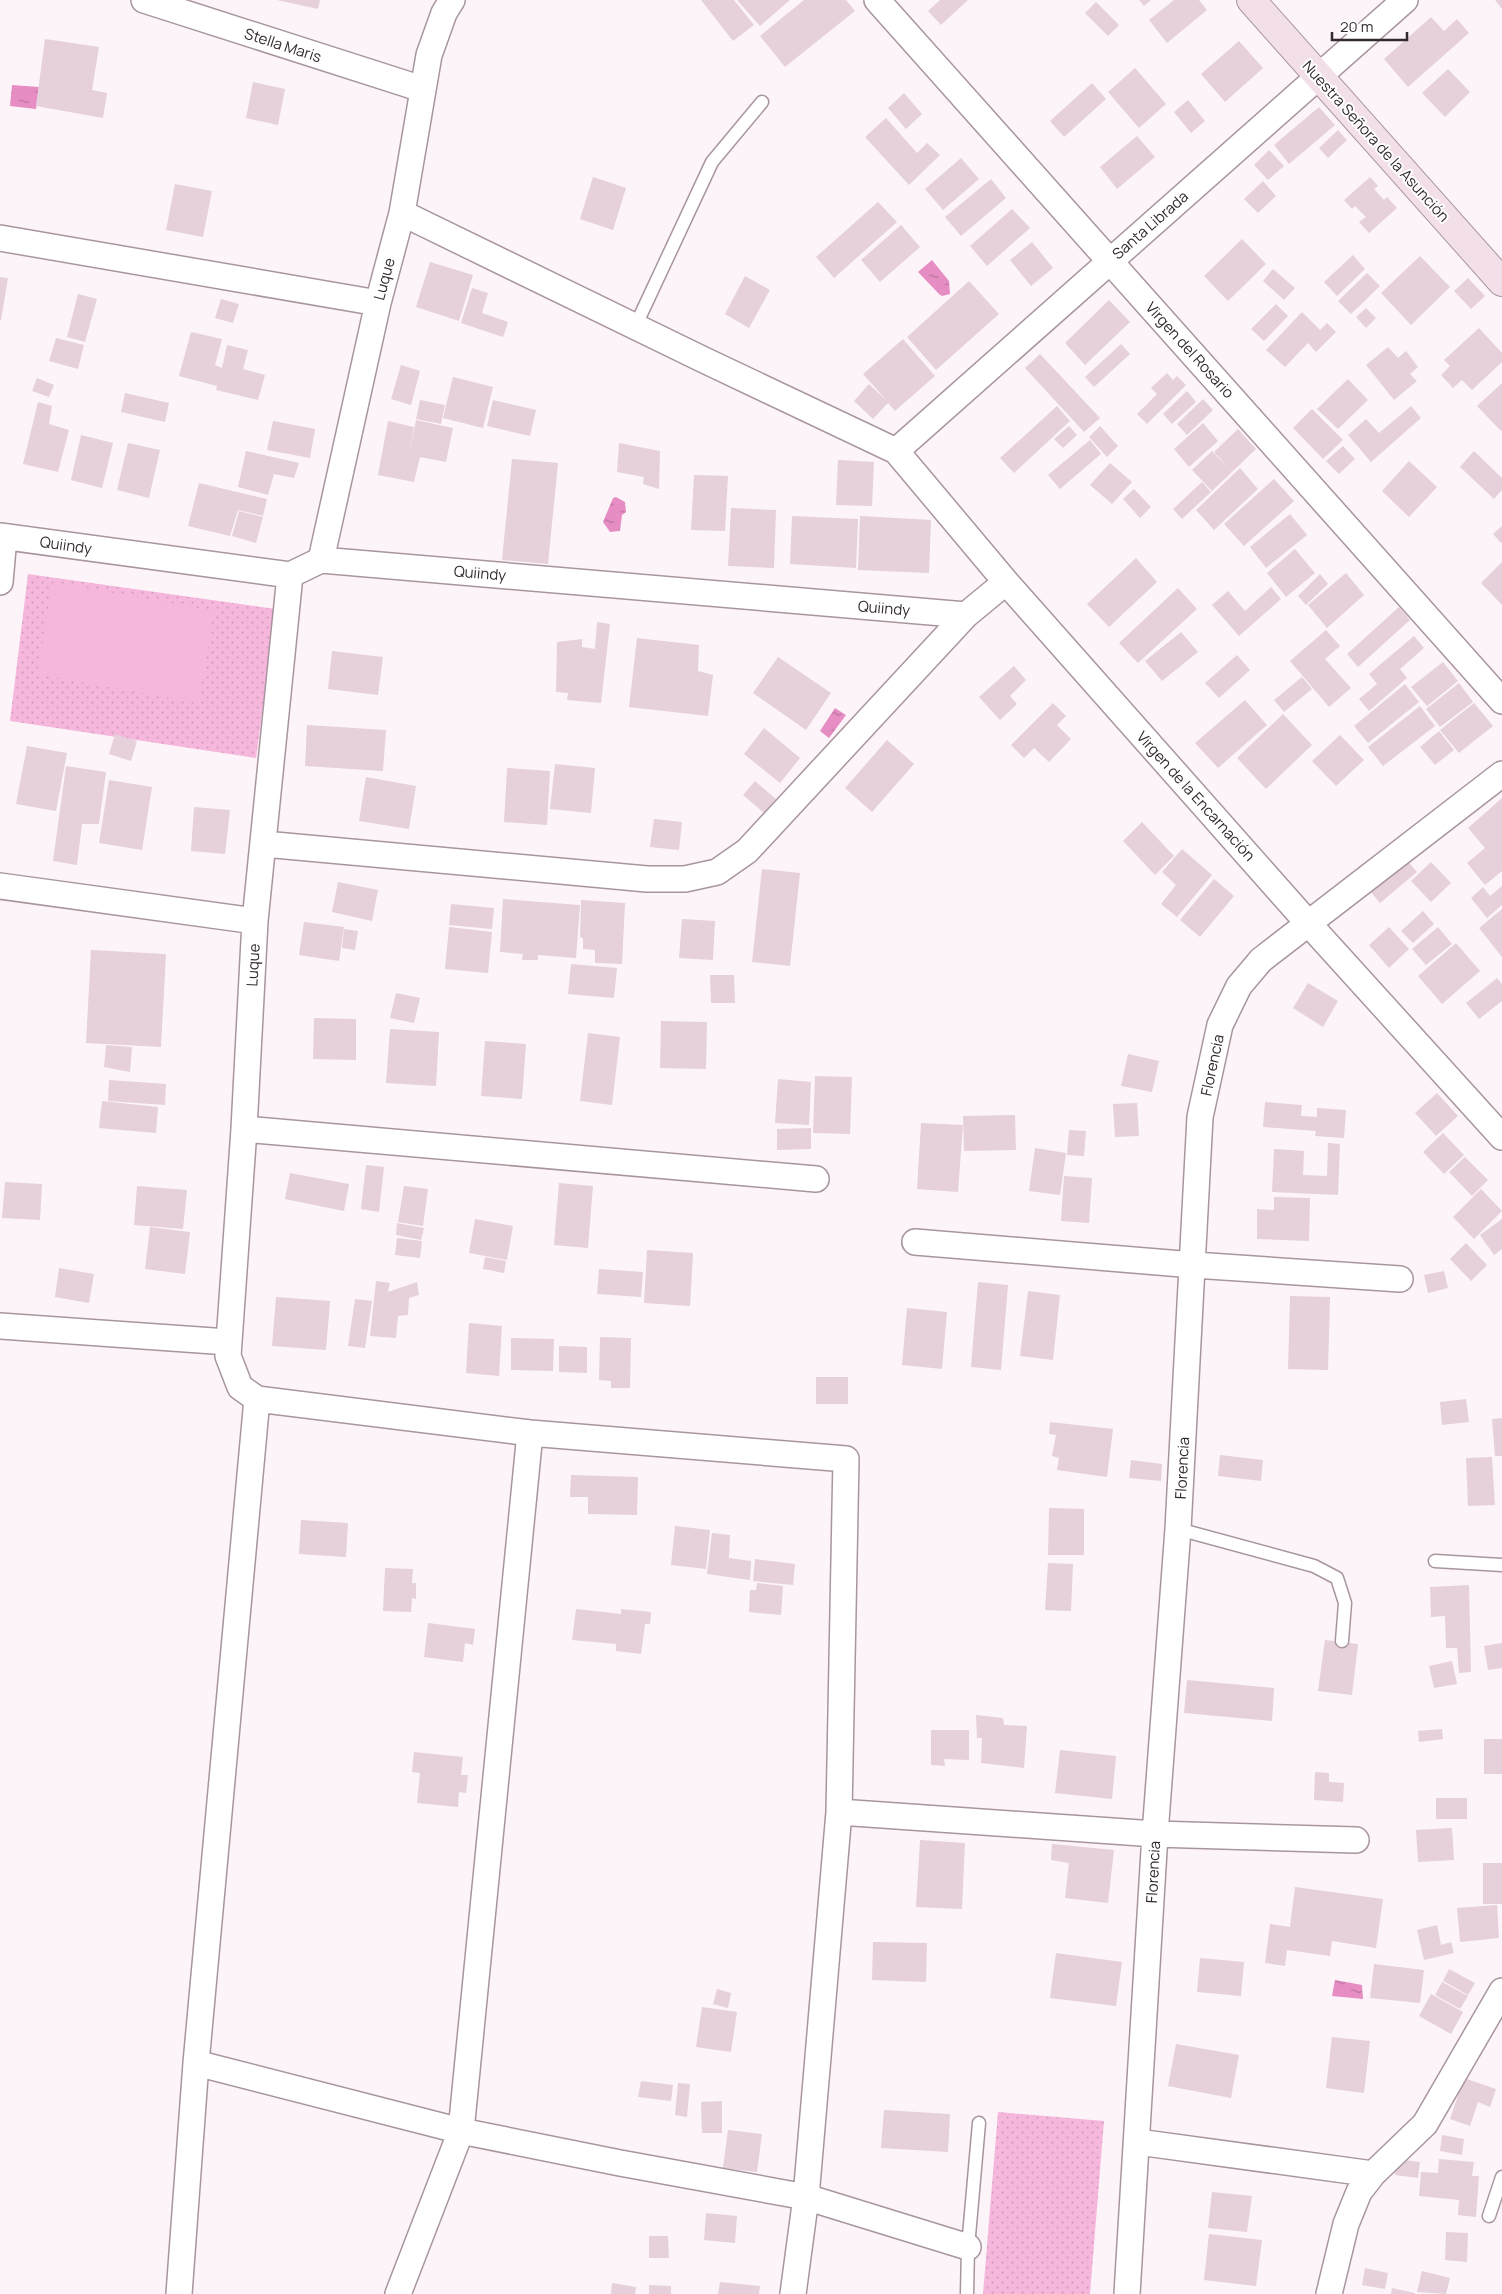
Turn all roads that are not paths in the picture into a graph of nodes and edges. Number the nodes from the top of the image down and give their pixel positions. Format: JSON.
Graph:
{"nodes":[{"id":1,"x":144,"y":0,"type":"edge"},
{"id":2,"x":452,"y":0,"type":"edge"},
{"id":3,"x":877,"y":0,"type":"edge"},
{"id":4,"x":1251,"y":0,"type":"edge"},
{"id":5,"x":1405,"y":0,"type":"edge"},
{"id":6,"x":1319,"y":76,"type":"junction"},
{"id":7,"x":422,"y":89,"type":"junction"},
{"id":8,"x":762,"y":102,"type":"dead end"},
{"id":9,"x":402,"y":213,"type":"junction"},
{"id":10,"x":0,"y":238,"type":"edge"},
{"id":11,"x":1110,"y":260,"type":"junction"},
{"id":12,"x":1502,"y":282,"type":"edge"},
{"id":13,"x":378,"y":303,"type":"junction"},
{"id":14,"x":635,"y":327,"type":"junction"},
{"id":15,"x":896,"y":450,"type":"junction"},
{"id":16,"x":2,"y":537,"type":"edge"},
{"id":17,"x":321,"y":560,"type":"junction"},
{"id":18,"x":290,"y":575,"type":"junction"},
{"id":19,"x":0,"y":582,"type":"edge"},
{"id":20,"x":1006,"y":582,"type":"junction"},
{"id":21,"x":966,"y":615,"type":"junction"},
{"id":22,"x":1502,"y":701,"type":"edge"},
{"id":23,"x":1502,"y":774,"type":"edge"},
{"id":24,"x":264,"y":844,"type":"junction"},
{"id":25,"x":0,"y":886,"type":"edge"},
{"id":26,"x":255,"y":922,"type":"junction"},
{"id":27,"x":1308,"y":923,"type":"junction"},
{"id":28,"x":244,"y":1129,"type":"junction"},
{"id":29,"x":1502,"y":1137,"type":"edge"},
{"id":30,"x":816,"y":1179,"type":"dead end"},
{"id":31,"x":915,"y":1242,"type":"dead end"},
{"id":32,"x":1194,"y":1265,"type":"junction"},
{"id":33,"x":1400,"y":1279,"type":"dead end"},
{"id":34,"x":0,"y":1326,"type":"edge"},
{"id":35,"x":228,"y":1349,"type":"junction"},
{"id":36,"x":257,"y":1398,"type":"junction"},
{"id":37,"x":530,"y":1433,"type":"junction"},
{"id":38,"x":1178,"y":1529,"type":"junction"},
{"id":39,"x":1435,"y":1561,"type":"dead end"},
{"id":40,"x":1502,"y":1565,"type":"edge"},
{"id":41,"x":1342,"y":1640,"type":"dead end"},
{"id":42,"x":839,"y":1812,"type":"junction"},
{"id":43,"x":1155,"y":1834,"type":"junction"},
{"id":44,"x":1356,"y":1840,"type":"dead end"},
{"id":45,"x":1502,"y":1991,"type":"edge"},
{"id":46,"x":196,"y":2063,"type":"junction"},
{"id":47,"x":979,"y":2123,"type":"dead end"},
{"id":48,"x":461,"y":2131,"type":"junction"},
{"id":49,"x":1138,"y":2142,"type":"junction"},
{"id":50,"x":1373,"y":2174,"type":"junction"},
{"id":51,"x":1502,"y":2178,"type":"edge"},
{"id":52,"x":806,"y":2196,"type":"junction"},
{"id":53,"x":1489,"y":2216,"type":"dead end"},
{"id":54,"x":968,"y":2247,"type":"junction"},
{"id":55,"x":179,"y":2294,"type":"edge"},
{"id":56,"x":398,"y":2294,"type":"edge"},
{"id":57,"x":793,"y":2294,"type":"edge"},
{"id":58,"x":967,"y":2294,"type":"edge"},
{"id":59,"x":1127,"y":2294,"type":"edge"},
{"id":60,"x":1329,"y":2294,"type":"edge"}],
"edges":[{"from":1,"to":7,"type":"street","name":"Stella Maris"},
{"from":2,"to":7,"type":"street","name":"Luque"},
{"from":3,"to":11,"type":"street","name":"Virgen del Rosario"},
{"from":4,"to":6,"type":"street","name":"Nuestra Señora de la Asunción"},
{"from":5,"to":6,"type":"street","name":"Santa Librada"},
{"from":6,"to":11,"type":"street","name":"Santa Librada"},
{"from":6,"to":12,"type":"street","name":"Nuestra Señora de la Asunción"},
{"from":7,"to":9,"type":"street","name":"Luque"},
{"from":8,"to":14,"type":"lane"},
{"from":9,"to":13,"type":"street","name":"Luque"},
{"from":9,"to":14,"type":"street"},
{"from":10,"to":13,"type":"street"},
{"from":11,"to":15,"type":"street","name":"Santa Librada"},
{"from":11,"to":22,"type":"street","name":"Virgen del Rosario"},
{"from":13,"to":17,"type":"street","name":"Luque"},
{"from":14,"to":15,"type":"street"},
{"from":15,"to":20,"type":"street","name":"Virgen de la Encarnación"},
{"from":16,"to":18,"type":"street","name":"Quiindy"},
{"from":16,"to":19,"type":"street"},
{"from":17,"to":18,"type":"street"},
{"from":17,"to":21,"type":"street","name":"Quiindy"},
{"from":18,"to":24,"type":"street","name":"Luque"},
{"from":20,"to":21,"type":"street"},
{"from":20,"to":27,"type":"street","name":"Virgen de la Encarnación"},
{"from":21,"to":24,"type":"street"},
{"from":23,"to":27,"type":"street","name":"Florencia"},
{"from":24,"to":26,"type":"street","name":"Luque"},
{"from":25,"to":26,"type":"street"},
{"from":26,"to":28,"type":"street","name":"Luque"},
{"from":27,"to":29,"type":"street","name":"Virgen de la Encarnación"},
{"from":27,"to":32,"type":"street","name":"Florencia"},
{"from":28,"to":30,"type":"street"},
{"from":28,"to":35,"type":"street","name":"Luque"},
{"from":31,"to":32,"type":"street"},
{"from":32,"to":33,"type":"street"},
{"from":32,"to":38,"type":"street","name":"Florencia"},
{"from":34,"to":35,"type":"street"},
{"from":35,"to":36,"type":"street"},
{"from":36,"to":37,"type":"street"},
{"from":36,"to":46,"type":"street"},
{"from":37,"to":42,"type":"street"},
{"from":37,"to":48,"type":"street"},
{"from":38,"to":41,"type":"lane"},
{"from":38,"to":43,"type":"street","name":"Florencia"},
{"from":39,"to":40,"type":"lane"},
{"from":42,"to":43,"type":"street"},
{"from":42,"to":52,"type":"street"},
{"from":43,"to":44,"type":"street"},
{"from":43,"to":49,"type":"street","name":"Florencia"},
{"from":45,"to":50,"type":"street"},
{"from":46,"to":48,"type":"street"},
{"from":46,"to":55,"type":"street"},
{"from":47,"to":54,"type":"lane"},
{"from":48,"to":52,"type":"street"},
{"from":48,"to":56,"type":"street"},
{"from":49,"to":50,"type":"street"},
{"from":49,"to":59,"type":"street","name":"Florencia"},
{"from":50,"to":60,"type":"street"},
{"from":51,"to":53,"type":"lane"},
{"from":52,"to":54,"type":"street"},
{"from":52,"to":57,"type":"street"},
{"from":54,"to":58,"type":"lane"}]}
